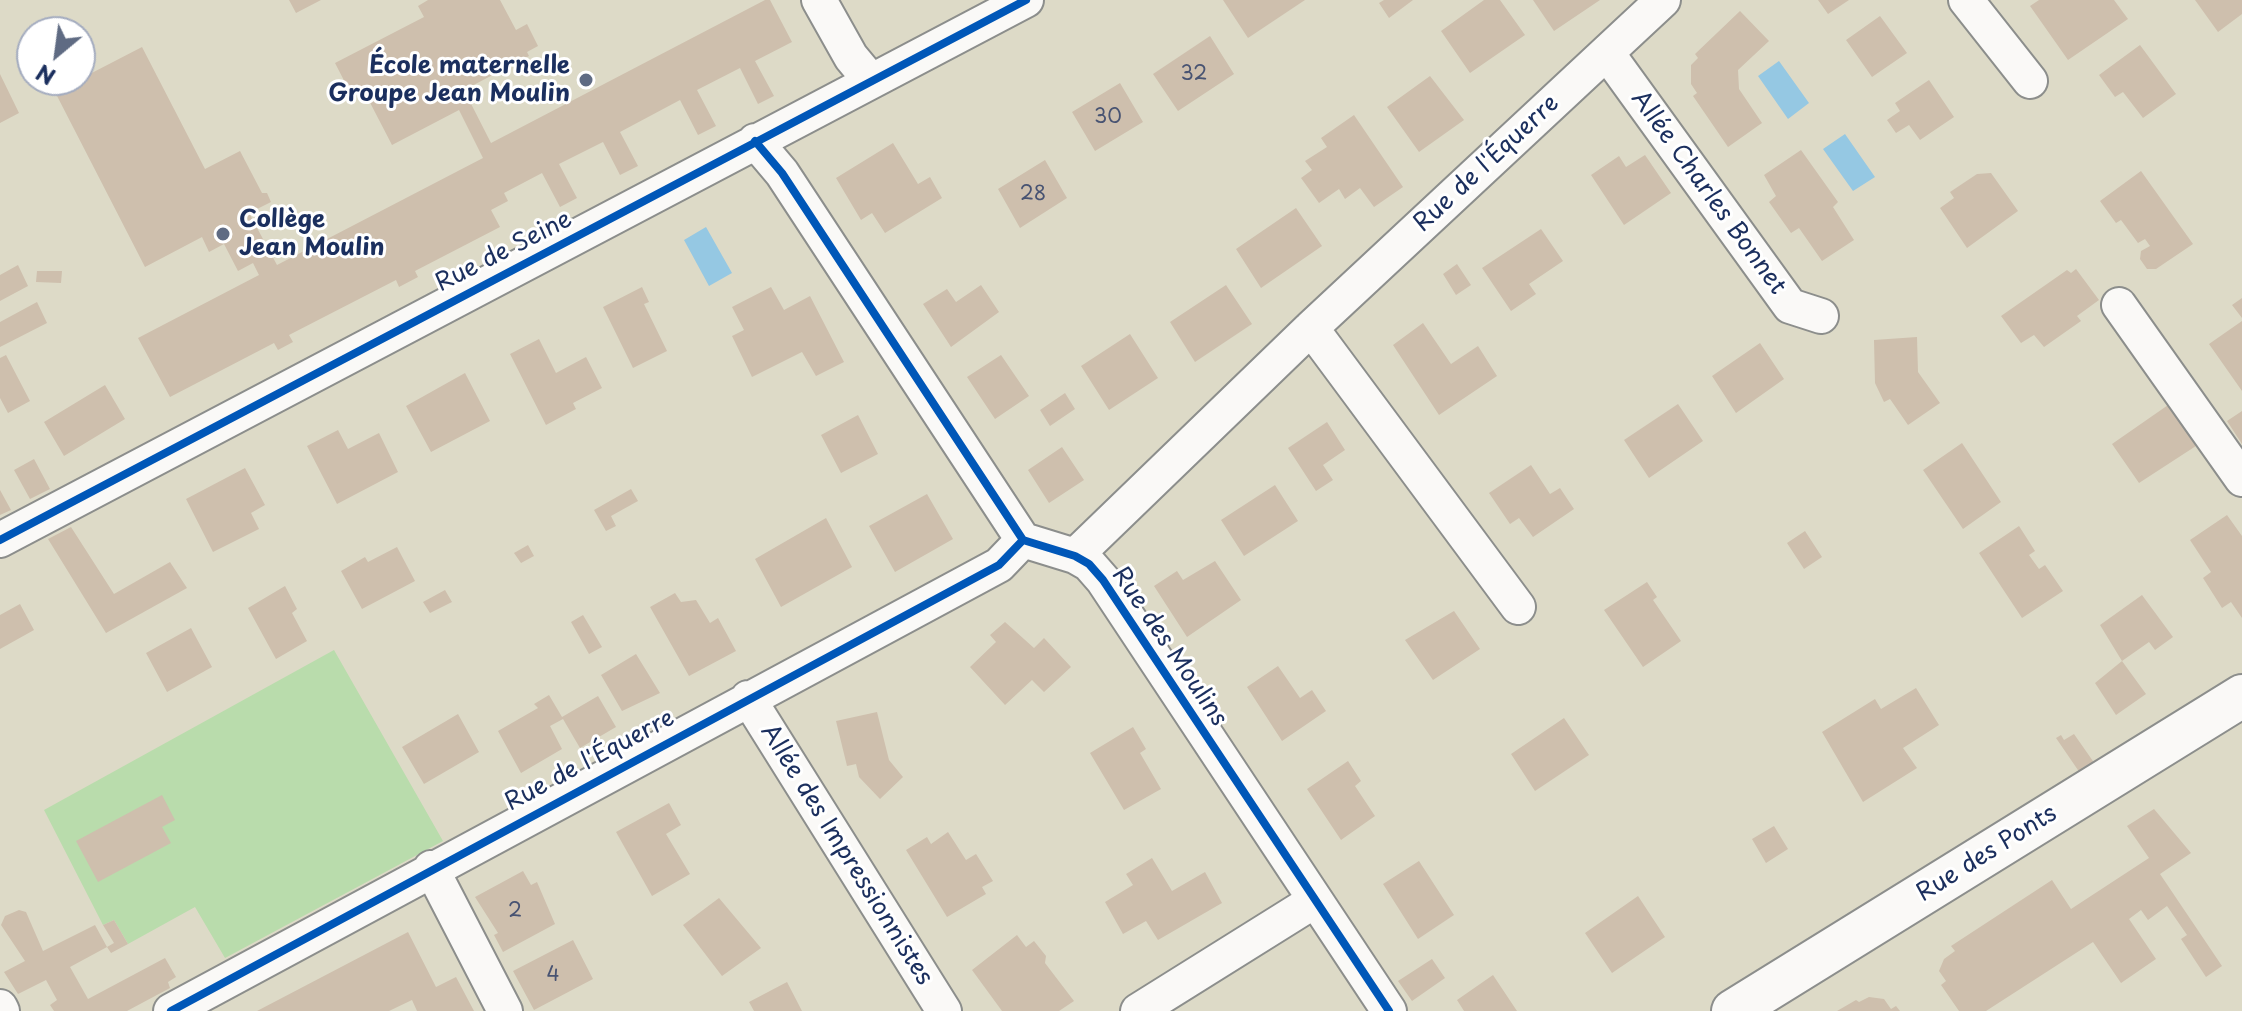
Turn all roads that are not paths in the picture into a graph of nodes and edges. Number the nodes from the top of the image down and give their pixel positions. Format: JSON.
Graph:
{"nodes":[{"id":1,"x":819,"y":0,"type":"edge"},
{"id":2,"x":1026,"y":0,"type":"edge"},
{"id":3,"x":1663,"y":0,"type":"edge"},
{"id":4,"x":1966,"y":0,"type":"edge"},
{"id":5,"x":1607,"y":53,"type":"junction"},
{"id":6,"x":871,"y":81,"type":"junction"},
{"id":7,"x":2030,"y":81,"type":"dead end"},
{"id":8,"x":755,"y":141,"type":"junction"},
{"id":9,"x":2119,"y":305,"type":"dead end"},
{"id":10,"x":1821,"y":316,"type":"dead end"},
{"id":11,"x":1311,"y":328,"type":"junction"},
{"id":12,"x":2242,"y":479,"type":"edge"},
{"id":13,"x":0,"y":540,"type":"edge"},
{"id":14,"x":1023,"y":540,"type":"junction"},
{"id":15,"x":1075,"y":556,"type":"junction"},
{"id":16,"x":1518,"y":607,"type":"dead end"},
{"id":17,"x":2242,"y":696,"type":"edge"},
{"id":18,"x":748,"y":698,"type":"junction"},
{"id":19,"x":431,"y":868,"type":"junction"},
{"id":20,"x":1314,"y":901,"type":"junction"},
{"id":21,"x":171,"y":1011,"type":"edge"},
{"id":22,"x":505,"y":1011,"type":"edge"},
{"id":23,"x":944,"y":1011,"type":"edge"},
{"id":24,"x":1138,"y":1011,"type":"edge"},
{"id":25,"x":1389,"y":1011,"type":"edge"},
{"id":26,"x":1733,"y":1011,"type":"edge"}],
"edges":[{"from":1,"to":6,"type":"street"},
{"from":2,"to":6,"type":"street","name":"Rue de Seine"},
{"from":3,"to":5,"type":"street","name":"Rue de l'Équerre"},
{"from":4,"to":7,"type":"street"},
{"from":5,"to":10,"type":"street","name":"Allée Charles Bonnet"},
{"from":5,"to":11,"type":"street","name":"Rue de l'Équerre"},
{"from":6,"to":8,"type":"street","name":"Rue de Seine"},
{"from":8,"to":13,"type":"street","name":"Rue de Seine"},
{"from":8,"to":14,"type":"street"},
{"from":9,"to":12,"type":"street"},
{"from":11,"to":15,"type":"street","name":"Rue de l'Équerre"},
{"from":11,"to":16,"type":"street"},
{"from":14,"to":15,"type":"street","name":"Rue des Moulins"},
{"from":14,"to":18,"type":"street","name":"Rue de l'Équerre"},
{"from":15,"to":20,"type":"street","name":"Rue des Moulins"},
{"from":17,"to":26,"type":"main road","name":"Rue des Ponts"},
{"from":18,"to":19,"type":"street","name":"Rue de l'Équerre"},
{"from":18,"to":23,"type":"street","name":"Allée des Impressionnistes"},
{"from":19,"to":21,"type":"street","name":"Rue de l'Équerre"},
{"from":19,"to":22,"type":"street"},
{"from":20,"to":24,"type":"street"},
{"from":20,"to":25,"type":"street","name":"Rue des Moulins"}]}
